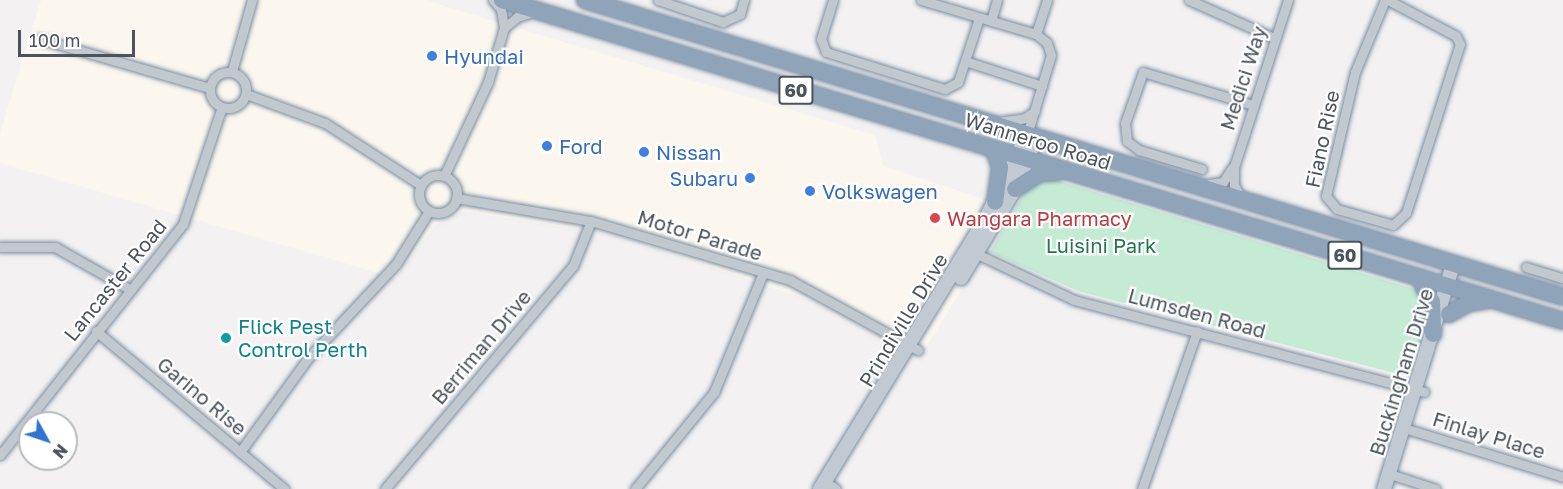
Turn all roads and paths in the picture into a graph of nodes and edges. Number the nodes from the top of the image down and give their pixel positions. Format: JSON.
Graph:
{"nodes":[{"id":1,"x":252,"y":0,"type":"edge"},
{"id":2,"x":493,"y":0,"type":"edge"},
{"id":3,"x":502,"y":0,"type":"edge"},
{"id":4,"x":585,"y":0,"type":"edge"},
{"id":5,"x":658,"y":0,"type":"edge"},
{"id":6,"x":744,"y":0,"type":"edge"},
{"id":7,"x":833,"y":0,"type":"edge"},
{"id":8,"x":921,"y":0,"type":"edge"},
{"id":9,"x":998,"y":0,"type":"edge"},
{"id":10,"x":1047,"y":0,"type":"edge"},
{"id":11,"x":1189,"y":0,"type":"edge"},
{"id":12,"x":1288,"y":0,"type":"edge"},
{"id":13,"x":1387,"y":0,"type":"edge"},
{"id":14,"x":537,"y":11,"type":"junction"},
{"id":15,"x":978,"y":18,"type":"junction"},
{"id":16,"x":991,"y":21,"type":"junction"},
{"id":17,"x":504,"y":28,"type":"junction"},
{"id":18,"x":1036,"y":34,"type":"junction"},
{"id":19,"x":1274,"y":38,"type":"junction"},
{"id":20,"x":40,"y":39,"type":"dead end"},
{"id":21,"x":965,"y":61,"type":"junction"},
{"id":22,"x":232,"y":71,"type":"junction"},
{"id":23,"x":1042,"y":86,"type":"junction"},
{"id":24,"x":210,"y":88,"type":"junction"},
{"id":25,"x":246,"y":94,"type":"junction"},
{"id":26,"x":1253,"y":105,"type":"junction"},
{"id":27,"x":222,"y":107,"type":"junction"},
{"id":28,"x":1035,"y":111,"type":"junction"},
{"id":29,"x":981,"y":122,"type":"junction"},
{"id":30,"x":1031,"y":136,"type":"junction"},
{"id":31,"x":994,"y":150,"type":"junction"},
{"id":32,"x":1023,"y":159,"type":"junction"},
{"id":33,"x":1234,"y":167,"type":"junction"},
{"id":34,"x":1203,"y":169,"type":"dead end"},
{"id":35,"x":1068,"y":172,"type":"junction"},
{"id":36,"x":444,"y":176,"type":"junction"},
{"id":37,"x":1189,"y":184,"type":"junction"},
{"id":38,"x":420,"y":185,"type":"junction"},
{"id":39,"x":1015,"y":189,"type":"junction"},
{"id":40,"x":456,"y":198,"type":"junction"},
{"id":41,"x":1242,"y":200,"type":"junction"},
{"id":42,"x":995,"y":202,"type":"junction"},
{"id":43,"x":429,"y":211,"type":"junction"},
{"id":44,"x":591,"y":221,"type":"junction"},
{"id":45,"x":0,"y":248,"type":"edge"},
{"id":46,"x":972,"y":252,"type":"junction"},
{"id":47,"x":1458,"y":266,"type":"junction"},
{"id":48,"x":1526,"y":267,"type":"dead end"},
{"id":49,"x":763,"y":273,"type":"junction"},
{"id":50,"x":1419,"y":277,"type":"junction"},
{"id":51,"x":1563,"y":278,"type":"edge"},
{"id":52,"x":1452,"y":287,"type":"junction"},
{"id":53,"x":131,"y":290,"type":"junction"},
{"id":54,"x":1563,"y":297,"type":"edge"},
{"id":55,"x":1491,"y":299,"type":"junction"},
{"id":56,"x":1449,"y":314,"type":"junction"},
{"id":57,"x":1563,"y":321,"type":"edge"},
{"id":58,"x":96,"y":331,"type":"junction"},
{"id":59,"x":1197,"y":331,"type":"junction"},
{"id":60,"x":1433,"y":334,"type":"junction"},
{"id":61,"x":914,"y":348,"type":"junction"},
{"id":62,"x":1420,"y":391,"type":"junction"},
{"id":63,"x":1409,"y":429,"type":"junction"},
{"id":64,"x":240,"y":452,"type":"junction"},
{"id":65,"x":0,"y":455,"type":"edge"},
{"id":66,"x":1563,"y":477,"type":"edge"},
{"id":67,"x":1394,"y":480,"type":"edge"},
{"id":68,"x":829,"y":487,"type":"edge"},
{"id":69,"x":284,"y":489,"type":"edge"},
{"id":70,"x":385,"y":489,"type":"edge"},
{"id":71,"x":635,"y":489,"type":"edge"},
{"id":72,"x":1142,"y":489,"type":"edge"},
{"id":73,"x":1384,"y":489,"type":"edge"},
{"id":74,"x":1436,"y":489,"type":"edge"}],
"edges":[{"from":1,"to":22,"type":"street"},
{"from":2,"to":17,"type":"street"},
{"from":3,"to":14,"type":"highway","name":"Wanneroo Road","number":"60"},
{"from":4,"to":29,"type":"highway","name":"Wanneroo Road","number":"60"},
{"from":5,"to":6,"type":"street"},
{"from":7,"to":21,"type":"street"},
{"from":8,"to":15,"type":"street"},
{"from":9,"to":16,"type":"street"},
{"from":10,"to":18,"type":"street"},
{"from":11,"to":19,"type":"street"},
{"from":12,"to":19,"type":"street","name":"Medici Way"},
{"from":13,"to":13,"type":"street","name":"Fiano Rise"},
{"from":14,"to":17,"type":"street"},
{"from":14,"to":31,"type":"highway","name":"Wanneroo Road","number":"60"},
{"from":15,"to":16,"type":"street"},
{"from":15,"to":21,"type":"street"},
{"from":16,"to":18,"type":"street"},
{"from":17,"to":36,"type":"street"},
{"from":18,"to":23,"type":"street"},
{"from":19,"to":26,"type":"street","name":"Medici Way"},
{"from":20,"to":24,"type":"street"},
{"from":21,"to":23,"type":"street"},
{"from":22,"to":24,"type":"street"},
{"from":22,"to":25,"type":"street"},
{"from":23,"to":28,"type":"street"},
{"from":24,"to":27,"type":"street"},
{"from":25,"to":27,"type":"street"},
{"from":25,"to":38,"type":"street"},
{"from":26,"to":33,"type":"street","name":"Medici Way"},
{"from":26,"to":34,"type":"street"},
{"from":27,"to":53,"type":"street","name":"Lancaster Road"},
{"from":28,"to":29,"type":"street"},
{"from":28,"to":30,"type":"street"},
{"from":29,"to":30,"type":"highway","name":"Wanneroo Road","number":"60"},
{"from":30,"to":32,"type":"street","name":"Prindiville Drive"},
{"from":30,"to":37,"type":"highway","name":"Wanneroo Road","number":"60"},
{"from":31,"to":32,"type":"highway","name":"Wanneroo Road","number":"60"},
{"from":31,"to":42,"type":"highway"},
{"from":32,"to":35,"type":"highway","name":"Wanneroo Road","number":"60"},
{"from":32,"to":39,"type":"street","name":"Prindiville Drive"},
{"from":32,"to":42,"type":"street","name":"Prindiville Drive"},
{"from":33,"to":37,"type":"street"},
{"from":33,"to":41,"type":"street","name":"Medici Way"},
{"from":35,"to":39,"type":"highway"},
{"from":35,"to":50,"type":"highway","name":"Wanneroo Road","number":"60"},
{"from":36,"to":38,"type":"street"},
{"from":36,"to":40,"type":"street"},
{"from":37,"to":41,"type":"highway","name":"Wanneroo Road","number":"60"},
{"from":38,"to":43,"type":"street"},
{"from":39,"to":46,"type":"street","name":"Prindiville Drive"},
{"from":40,"to":43,"type":"street"},
{"from":40,"to":44,"type":"street","name":"Motor Parade"},
{"from":41,"to":47,"type":"highway","name":"Wanneroo Road","number":"60"},
{"from":42,"to":46,"type":"street","name":"Prindiville Drive"},
{"from":43,"to":64,"type":"street"},
{"from":44,"to":49,"type":"street","name":"Motor Parade"},
{"from":44,"to":70,"type":"street","name":"Berriman Drive"},
{"from":45,"to":53,"type":"street"},
{"from":46,"to":59,"type":"street","name":"Lumsden Road"},
{"from":46,"to":61,"type":"street","name":"Prindiville Drive"},
{"from":47,"to":52,"type":"street","name":"Buckingham Drive"},
{"from":47,"to":54,"type":"highway","name":"Wanneroo Road","number":"60"},
{"from":48,"to":51,"type":"street"},
{"from":49,"to":61,"type":"street","name":"Motor Parade"},
{"from":49,"to":71,"type":"street"},
{"from":50,"to":52,"type":"highway","name":"Wanneroo Road","number":"60"},
{"from":50,"to":60,"type":"highway"},
{"from":52,"to":55,"type":"highway","name":"Wanneroo Road","number":"60"},
{"from":52,"to":56,"type":"street","name":"Buckingham Drive"},
{"from":52,"to":60,"type":"street","name":"Buckingham Drive"},
{"from":53,"to":58,"type":"street","name":"Lancaster Road"},
{"from":55,"to":56,"type":"highway"},
{"from":55,"to":57,"type":"highway","name":"Wanneroo Road","number":"60"},
{"from":56,"to":62,"type":"street","name":"Buckingham Drive"},
{"from":58,"to":64,"type":"street","name":"Garino Rise"},
{"from":58,"to":65,"type":"street","name":"Lancaster Road"},
{"from":59,"to":62,"type":"street","name":"Lumsden Road"},
{"from":59,"to":72,"type":"street"},
{"from":60,"to":62,"type":"street","name":"Buckingham Drive"},
{"from":61,"to":68,"type":"street","name":"Prindiville Drive"},
{"from":62,"to":63,"type":"street","name":"Buckingham Drive"},
{"from":63,"to":66,"type":"street","name":"Finlay Place"},
{"from":63,"to":67,"type":"street","name":"Buckingham Drive"},
{"from":64,"to":69,"type":"street","name":"Garino Rise"},
{"from":67,"to":73,"type":"street","name":"Buckingham Drive"},
{"from":67,"to":74,"type":"street"}]}
